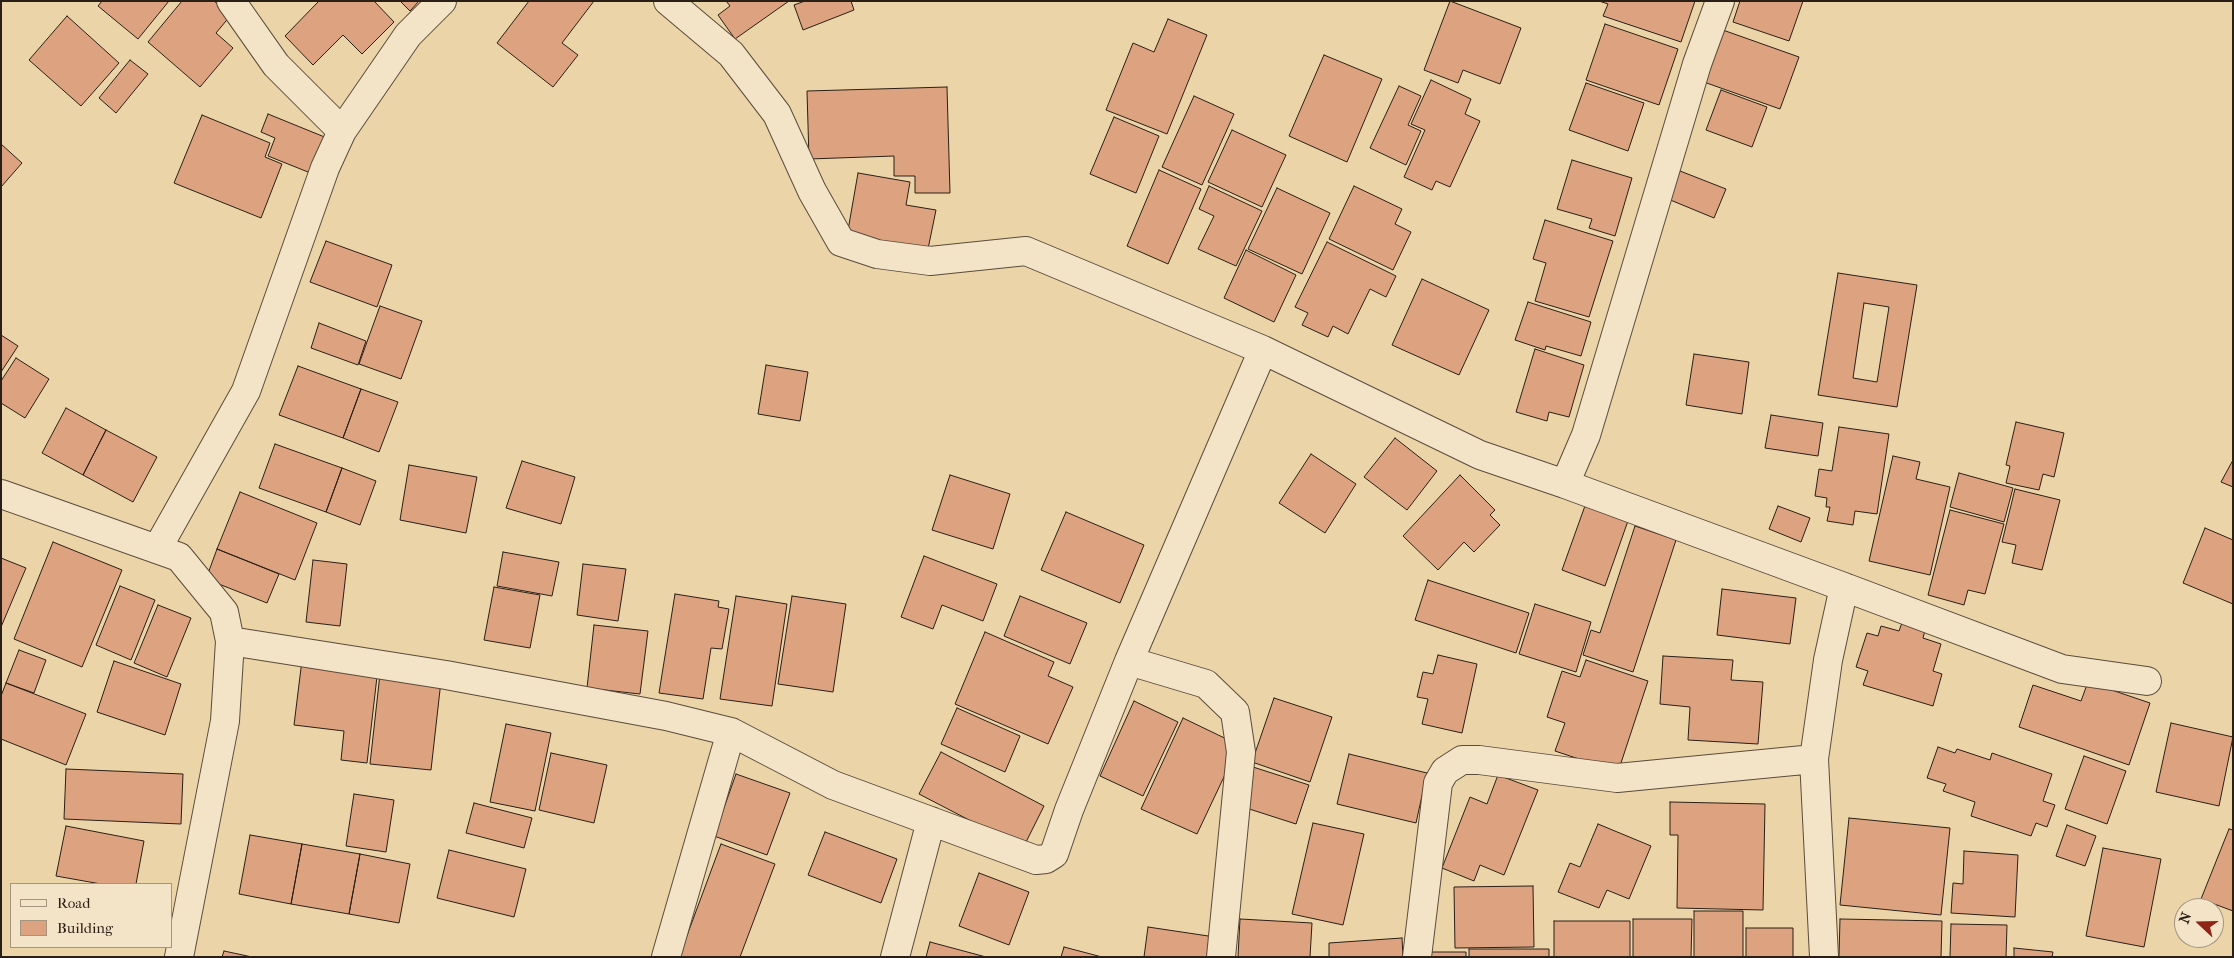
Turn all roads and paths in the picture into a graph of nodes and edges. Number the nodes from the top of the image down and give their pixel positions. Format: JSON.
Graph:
{"nodes":[{"id":1,"x":231,"y":1,"type":"edge"},
{"id":2,"x":442,"y":1,"type":"edge"},
{"id":3,"x":668,"y":1,"type":"edge"},
{"id":4,"x":1720,"y":1,"type":"edge"},
{"id":5,"x":342,"y":131,"type":"junction"},
{"id":6,"x":1263,"y":350,"type":"junction"},
{"id":7,"x":1565,"y":484,"type":"junction"},
{"id":8,"x":1,"y":494,"type":"edge"},
{"id":9,"x":157,"y":549,"type":"junction"},
{"id":10,"x":1844,"y":587,"type":"junction"},
{"id":11,"x":230,"y":641,"type":"junction"},
{"id":12,"x":1129,"y":661,"type":"junction"},
{"id":13,"x":2147,"y":681,"type":"dead end"},
{"id":14,"x":731,"y":732,"type":"junction"},
{"id":15,"x":1814,"y":759,"type":"junction"},
{"id":16,"x":931,"y":821,"type":"junction"},
{"id":17,"x":179,"y":957,"type":"edge"},
{"id":18,"x":666,"y":957,"type":"edge"},
{"id":19,"x":895,"y":957,"type":"edge"},
{"id":20,"x":1220,"y":957,"type":"edge"},
{"id":21,"x":1417,"y":957,"type":"edge"},
{"id":22,"x":1824,"y":957,"type":"edge"}],
"edges":[{"from":1,"to":5,"type":"street"},
{"from":2,"to":5,"type":"street"},
{"from":3,"to":6,"type":"street"},
{"from":4,"to":7,"type":"street"},
{"from":5,"to":9,"type":"street"},
{"from":6,"to":7,"type":"street"},
{"from":6,"to":12,"type":"street"},
{"from":7,"to":10,"type":"street"},
{"from":8,"to":9,"type":"street"},
{"from":9,"to":11,"type":"street"},
{"from":10,"to":13,"type":"street"},
{"from":10,"to":15,"type":"street"},
{"from":11,"to":14,"type":"street"},
{"from":11,"to":17,"type":"street"},
{"from":12,"to":16,"type":"street"},
{"from":12,"to":20,"type":"street"},
{"from":14,"to":16,"type":"street"},
{"from":14,"to":18,"type":"street"},
{"from":15,"to":21,"type":"street"},
{"from":15,"to":22,"type":"street"},
{"from":16,"to":19,"type":"street"}]}
